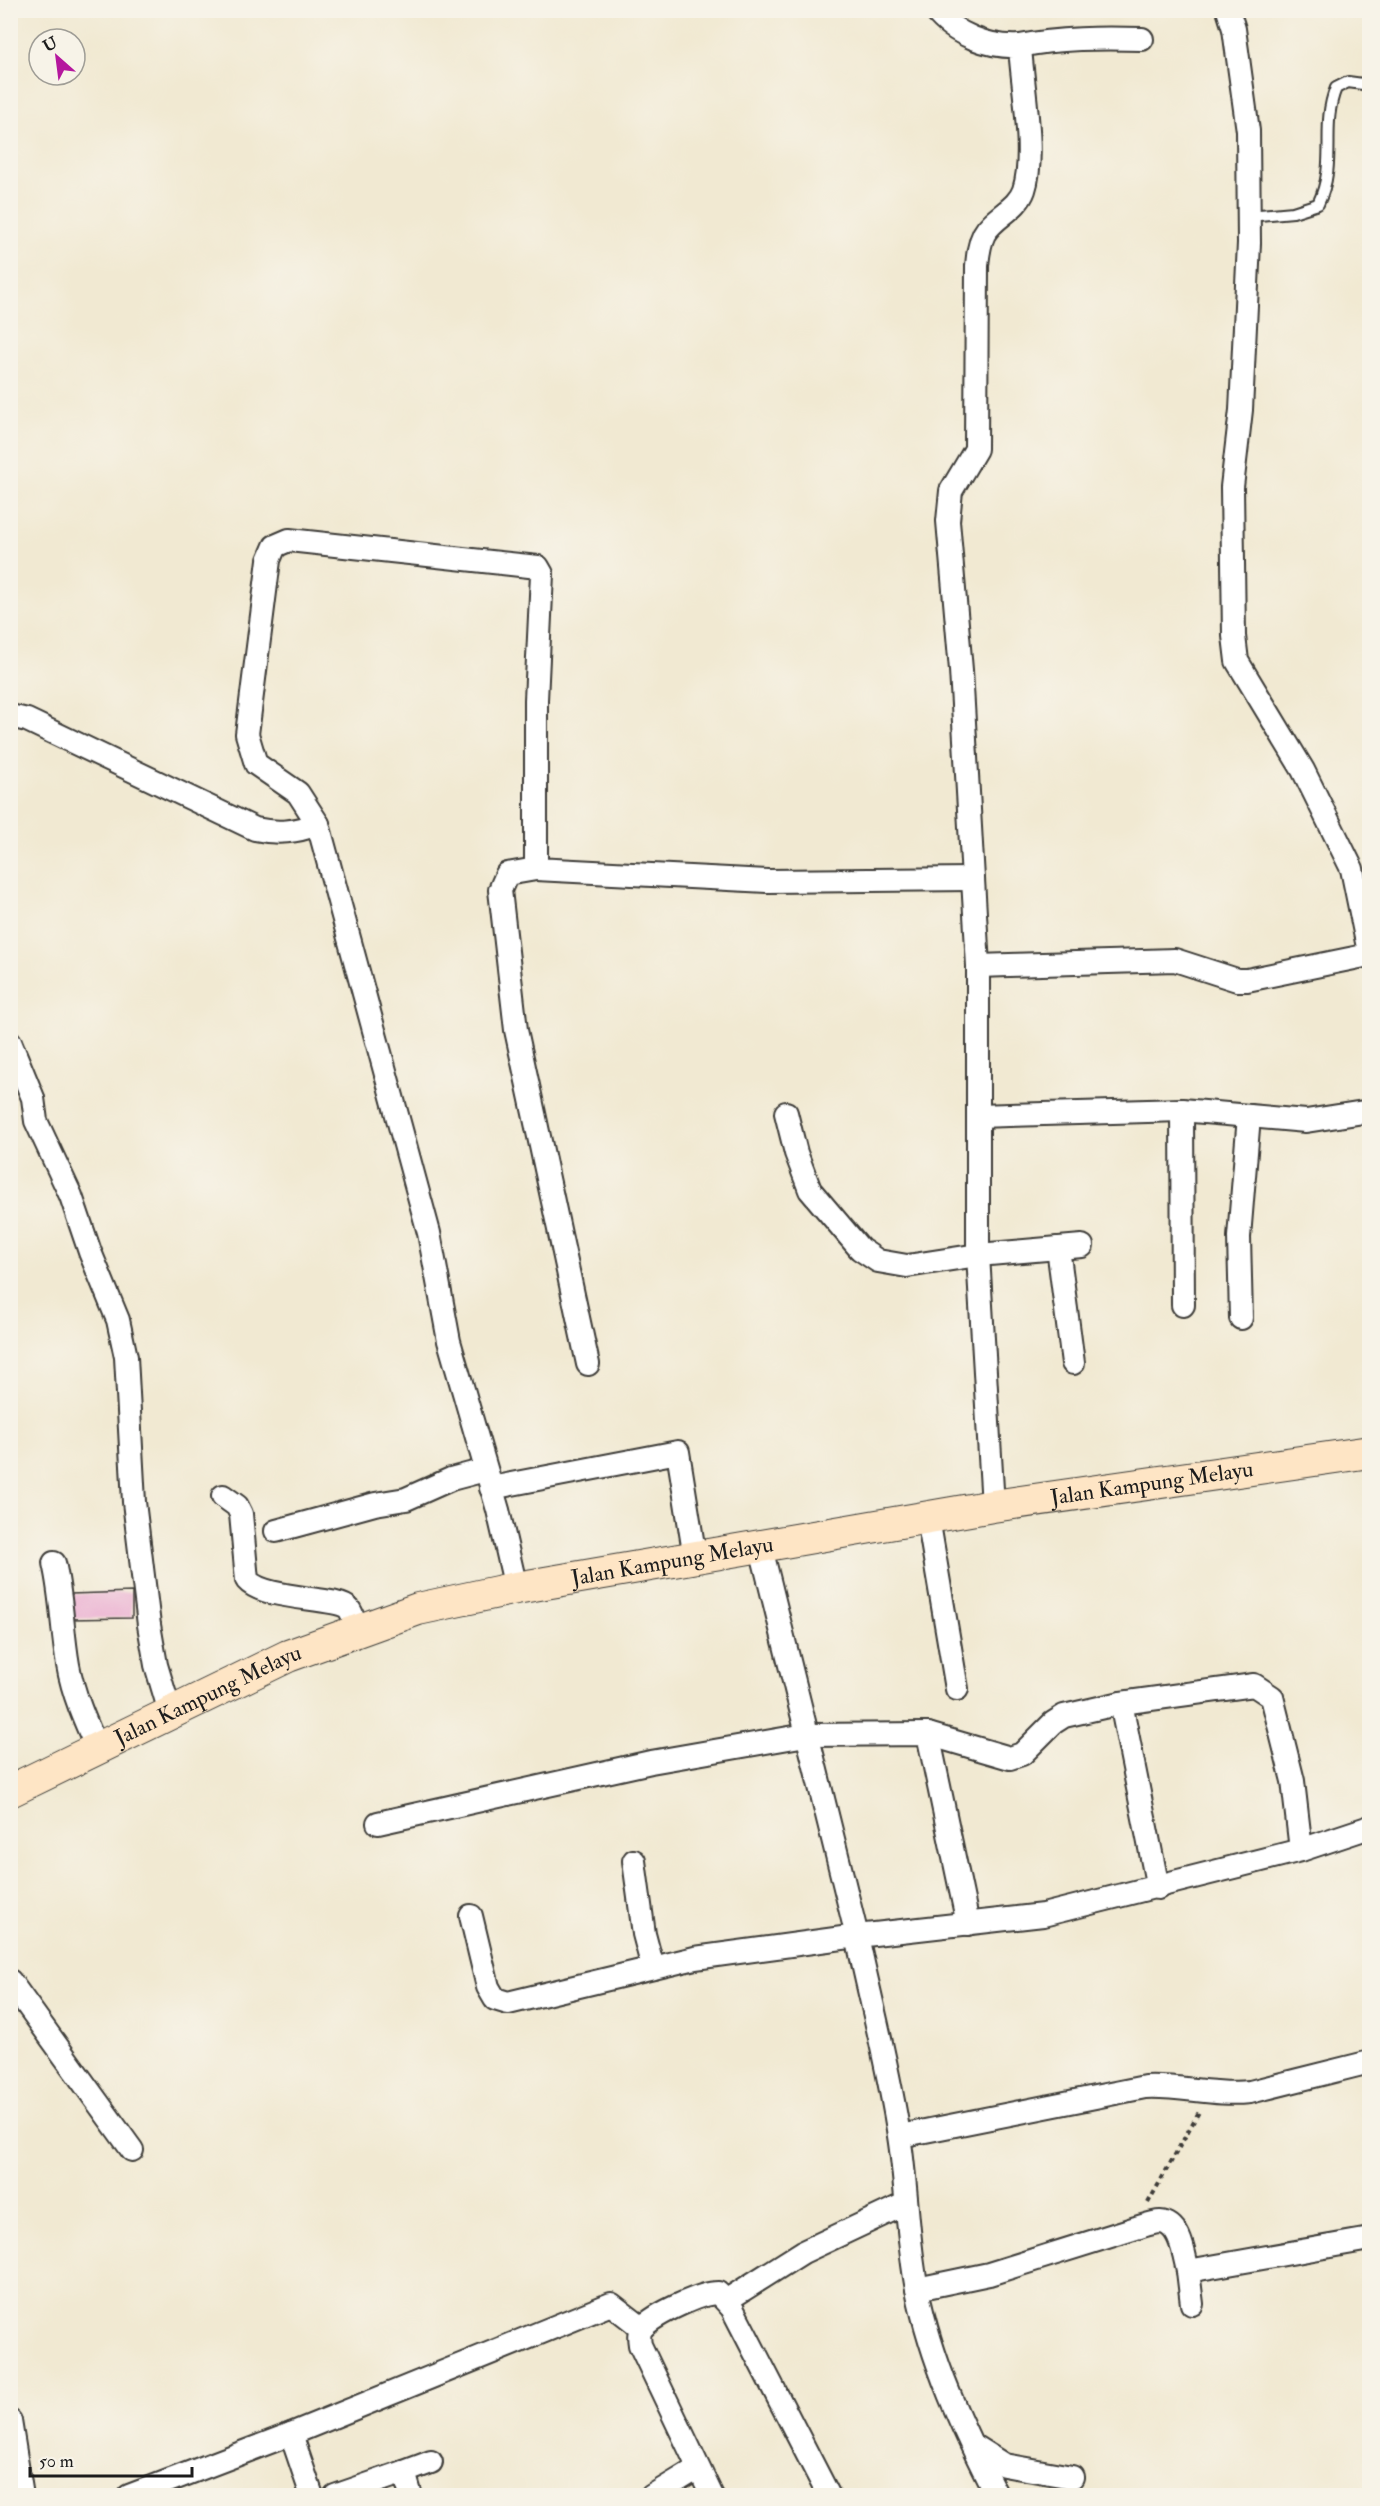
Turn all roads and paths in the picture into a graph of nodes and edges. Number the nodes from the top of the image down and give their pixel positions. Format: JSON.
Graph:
{"nodes":[{"id":1,"x":935,"y":10,"type":"edge"},
{"id":2,"x":1228,"y":10,"type":"edge"},
{"id":3,"x":1142,"y":39,"type":"dead end"},
{"id":4,"x":1020,"y":46,"type":"junction"},
{"id":5,"x":1370,"y":85,"type":"edge"},
{"id":6,"x":1248,"y":216,"type":"junction"},
{"id":7,"x":10,"y":716,"type":"edge"},
{"id":8,"x":318,"y":824,"type":"junction"},
{"id":9,"x":536,"y":869,"type":"junction"},
{"id":10,"x":973,"y":879,"type":"junction"},
{"id":11,"x":1369,"y":956,"type":"edge"},
{"id":12,"x":978,"y":966,"type":"junction"},
{"id":13,"x":10,"y":1042,"type":"edge"},
{"id":14,"x":1182,"y":1110,"type":"junction"},
{"id":15,"x":1370,"y":1111,"type":"edge"},
{"id":16,"x":786,"y":1113,"type":"dead end"},
{"id":17,"x":978,"y":1116,"type":"junction"},
{"id":18,"x":1250,"y":1116,"type":"junction"},
{"id":19,"x":1082,"y":1246,"type":"dead end"},
{"id":20,"x":1058,"y":1248,"type":"junction"},
{"id":21,"x":978,"y":1255,"type":"junction"},
{"id":22,"x":1183,"y":1305,"type":"dead end"},
{"id":23,"x":1241,"y":1318,"type":"dead end"},
{"id":24,"x":1072,"y":1363,"type":"dead end"},
{"id":25,"x":588,"y":1364,"type":"dead end"},
{"id":26,"x":1370,"y":1452,"type":"edge"},
{"id":27,"x":488,"y":1479,"type":"junction"},
{"id":28,"x":223,"y":1496,"type":"dead end"},
{"id":29,"x":993,"y":1506,"type":"junction"},
{"id":30,"x":928,"y":1518,"type":"junction"},
{"id":31,"x":276,"y":1531,"type":"dead end"},
{"id":32,"x":761,"y":1548,"type":"junction"},
{"id":33,"x":695,"y":1558,"type":"junction"},
{"id":34,"x":54,"y":1563,"type":"dead end"},
{"id":35,"x":516,"y":1588,"type":"junction"},
{"id":36,"x":358,"y":1630,"type":"junction"},
{"id":37,"x":957,"y":1689,"type":"dead end"},
{"id":38,"x":1121,"y":1703,"type":"junction"},
{"id":39,"x":170,"y":1712,"type":"junction"},
{"id":40,"x":928,"y":1734,"type":"junction"},
{"id":41,"x":806,"y":1735,"type":"junction"},
{"id":42,"x":97,"y":1748,"type":"junction"},
{"id":43,"x":10,"y":1791,"type":"edge"},
{"id":44,"x":378,"y":1823,"type":"dead end"},
{"id":45,"x":1370,"y":1827,"type":"edge"},
{"id":46,"x":1301,"y":1850,"type":"junction"},
{"id":47,"x":634,"y":1861,"type":"dead end"},
{"id":48,"x":1158,"y":1888,"type":"junction"},
{"id":49,"x":471,"y":1916,"type":"dead end"},
{"id":50,"x":968,"y":1924,"type":"junction"},
{"id":51,"x":857,"y":1936,"type":"junction"},
{"id":52,"x":653,"y":1968,"type":"junction"},
{"id":53,"x":10,"y":1981,"type":"edge"},
{"id":54,"x":1370,"y":2062,"type":"edge"},
{"id":55,"x":1210,"y":2091,"type":"junction"},
{"id":56,"x":900,"y":2136,"type":"junction"},
{"id":57,"x":132,"y":2150,"type":"dead end"},
{"id":58,"x":905,"y":2204,"type":"junction"},
{"id":59,"x":1136,"y":2228,"type":"junction"},
{"id":60,"x":1370,"y":2239,"type":"edge"},
{"id":61,"x":1188,"y":2271,"type":"junction"},
{"id":62,"x":917,"y":2289,"type":"junction"},
{"id":63,"x":726,"y":2300,"type":"junction"},
{"id":64,"x":1192,"y":2304,"type":"dead end"},
{"id":65,"x":642,"y":2328,"type":"junction"},
{"id":66,"x":10,"y":2421,"type":"edge"},
{"id":67,"x":291,"y":2434,"type":"junction"},
{"id":68,"x":970,"y":2443,"type":"junction"},
{"id":69,"x":431,"y":2462,"type":"dead end"},
{"id":70,"x":699,"y":2469,"type":"junction"},
{"id":71,"x":404,"y":2472,"type":"junction"},
{"id":72,"x":984,"y":2472,"type":"junction"},
{"id":73,"x":1072,"y":2477,"type":"dead end"},
{"id":74,"x":22,"y":2496,"type":"edge"},
{"id":75,"x":129,"y":2496,"type":"edge"},
{"id":76,"x":312,"y":2496,"type":"edge"},
{"id":77,"x":335,"y":2496,"type":"edge"},
{"id":78,"x":411,"y":2496,"type":"edge"},
{"id":79,"x":652,"y":2496,"type":"edge"},
{"id":80,"x":712,"y":2496,"type":"edge"},
{"id":81,"x":829,"y":2496,"type":"edge"},
{"id":82,"x":974,"y":2496,"type":"edge"},
{"id":83,"x":997,"y":2496,"type":"edge"}],
"edges":[{"from":1,"to":4,"type":"street"},
{"from":2,"to":6,"type":"street"},
{"from":3,"to":4,"type":"street"},
{"from":4,"to":10,"type":"street"},
{"from":5,"to":6,"type":"lane"},
{"from":6,"to":11,"type":"street"},
{"from":7,"to":8,"type":"street"},
{"from":8,"to":9,"type":"street"},
{"from":8,"to":27,"type":"street"},
{"from":9,"to":10,"type":"street"},
{"from":9,"to":25,"type":"street"},
{"from":10,"to":12,"type":"street"},
{"from":11,"to":12,"type":"street"},
{"from":12,"to":17,"type":"street"},
{"from":13,"to":39,"type":"street"},
{"from":14,"to":17,"type":"street"},
{"from":14,"to":18,"type":"street"},
{"from":14,"to":22,"type":"street"},
{"from":15,"to":18,"type":"street"},
{"from":16,"to":21,"type":"street"},
{"from":17,"to":21,"type":"street"},
{"from":18,"to":23,"type":"street"},
{"from":19,"to":20,"type":"street"},
{"from":20,"to":21,"type":"street"},
{"from":20,"to":24,"type":"street"},
{"from":21,"to":29,"type":"street"},
{"from":26,"to":29,"type":"main road","name":"Jalan Kampung Melayu"},
{"from":27,"to":31,"type":"street"},
{"from":27,"to":33,"type":"street"},
{"from":27,"to":35,"type":"street"},
{"from":28,"to":36,"type":"street"},
{"from":29,"to":30,"type":"main road","name":"Jalan Kampung Melayu"},
{"from":30,"to":32,"type":"main road","name":"Jalan Kampung Melayu"},
{"from":30,"to":37,"type":"street"},
{"from":32,"to":33,"type":"main road","name":"Jalan Kampung Melayu"},
{"from":32,"to":41,"type":"street"},
{"from":33,"to":35,"type":"main road","name":"Jalan Kampung Melayu"},
{"from":34,"to":42,"type":"street"},
{"from":35,"to":36,"type":"main road","name":"Jalan Kampung Melayu"},
{"from":36,"to":39,"type":"main road","name":"Jalan Kampung Melayu"},
{"from":38,"to":40,"type":"street"},
{"from":38,"to":46,"type":"street"},
{"from":38,"to":48,"type":"street"},
{"from":39,"to":42,"type":"main road","name":"Jalan Kampung Melayu"},
{"from":40,"to":41,"type":"street"},
{"from":40,"to":50,"type":"street"},
{"from":41,"to":44,"type":"street"},
{"from":41,"to":51,"type":"street"},
{"from":42,"to":43,"type":"main road","name":"Jalan Kampung Melayu"},
{"from":45,"to":46,"type":"street"},
{"from":46,"to":48,"type":"street"},
{"from":47,"to":52,"type":"street"},
{"from":48,"to":50,"type":"street"},
{"from":49,"to":52,"type":"street"},
{"from":50,"to":51,"type":"street"},
{"from":51,"to":52,"type":"street"},
{"from":51,"to":56,"type":"street"},
{"from":53,"to":57,"type":"street"},
{"from":54,"to":55,"type":"street"},
{"from":55,"to":56,"type":"street"},
{"from":55,"to":59,"type":"path"},
{"from":56,"to":58,"type":"street"},
{"from":58,"to":62,"type":"street"},
{"from":58,"to":63,"type":"street"},
{"from":59,"to":61,"type":"street"},
{"from":59,"to":62,"type":"street"},
{"from":60,"to":61,"type":"street"},
{"from":61,"to":64,"type":"street"},
{"from":62,"to":68,"type":"street"},
{"from":63,"to":65,"type":"street"},
{"from":63,"to":81,"type":"street"},
{"from":65,"to":67,"type":"street"},
{"from":65,"to":70,"type":"street"},
{"from":66,"to":74,"type":"street"},
{"from":67,"to":75,"type":"street"},
{"from":67,"to":76,"type":"street"},
{"from":68,"to":72,"type":"street"},
{"from":68,"to":73,"type":"street"},
{"from":69,"to":71,"type":"street"},
{"from":70,"to":79,"type":"street"},
{"from":70,"to":80,"type":"street"},
{"from":71,"to":77,"type":"street"},
{"from":71,"to":78,"type":"street"},
{"from":72,"to":82,"type":"street"},
{"from":72,"to":83,"type":"street"}]}
